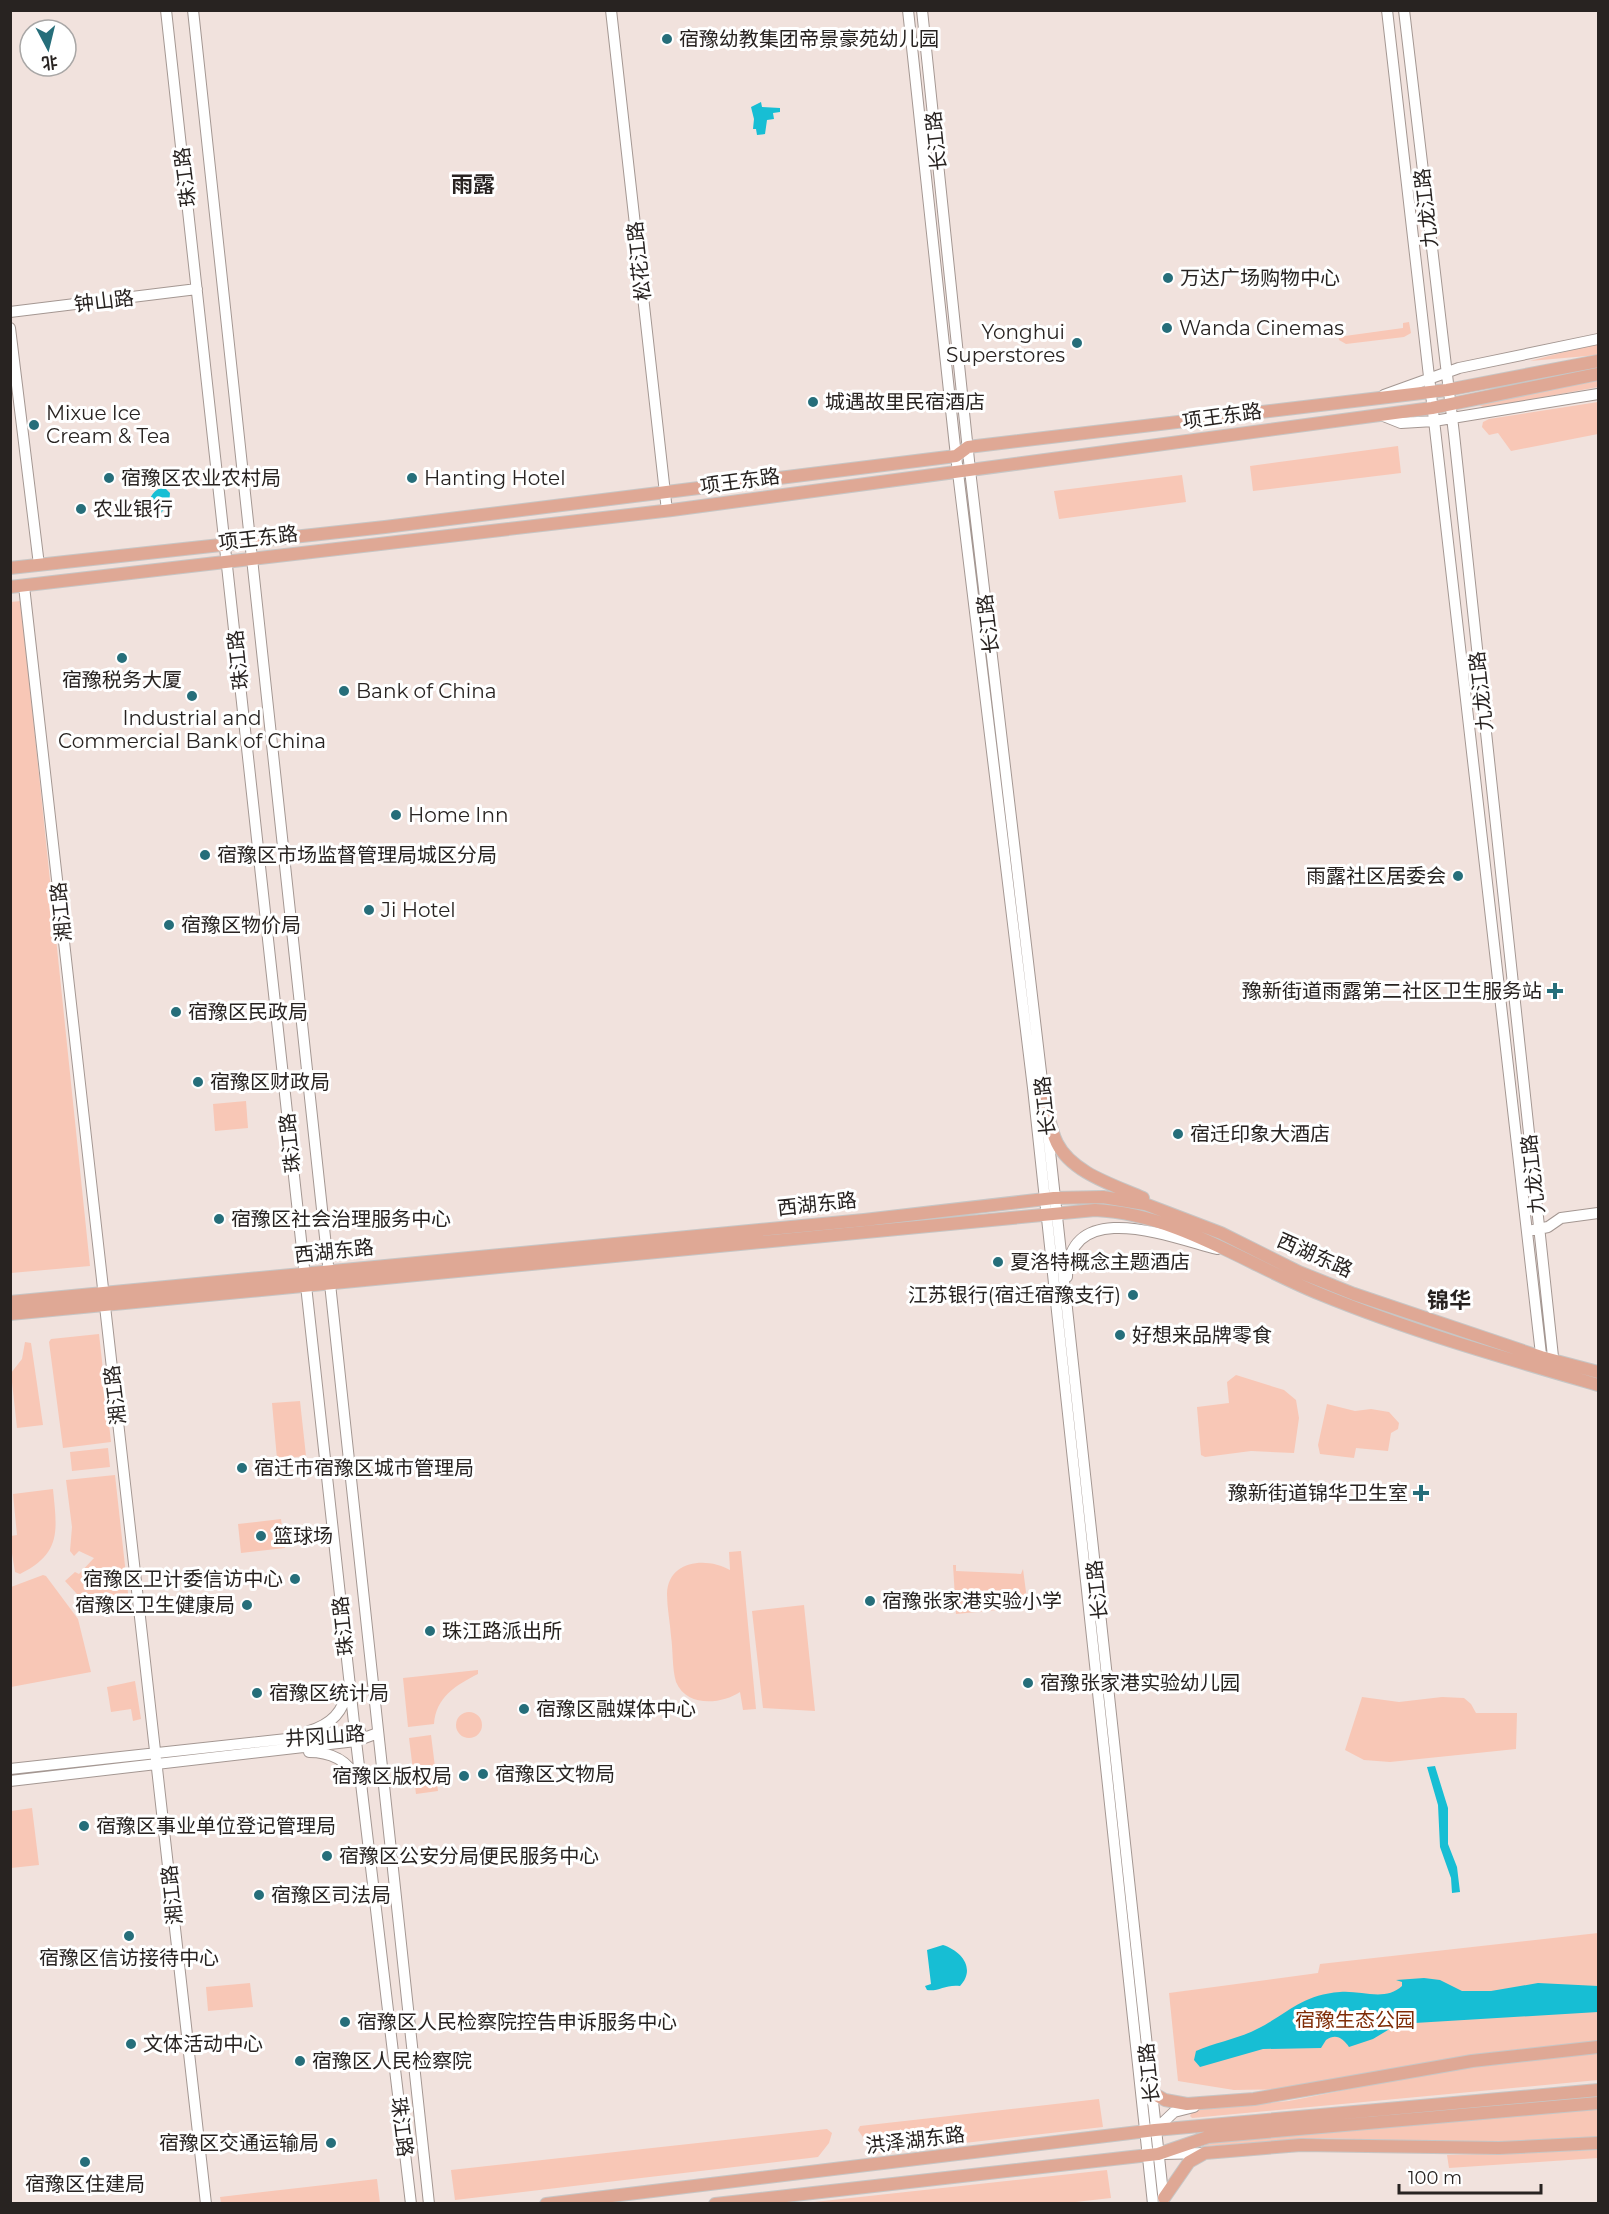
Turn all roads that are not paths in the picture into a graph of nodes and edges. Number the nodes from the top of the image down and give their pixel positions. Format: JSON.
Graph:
{"nodes":[{"id":1,"x":166,"y":10,"type":"edge"},
{"id":2,"x":193,"y":10,"type":"edge"},
{"id":3,"x":611,"y":10,"type":"edge"},
{"id":4,"x":616,"y":10,"type":"edge"},
{"id":5,"x":908,"y":10,"type":"edge"},
{"id":6,"x":922,"y":10,"type":"edge"},
{"id":7,"x":1388,"y":10,"type":"edge"},
{"id":8,"x":1404,"y":10,"type":"edge"},
{"id":9,"x":197,"y":289,"type":"junction"},
{"id":10,"x":10,"y":312,"type":"edge"},
{"id":11,"x":10,"y":328,"type":"edge"},
{"id":12,"x":1599,"y":339,"type":"edge"},
{"id":13,"x":1599,"y":362,"type":"edge"},
{"id":14,"x":1445,"y":374,"type":"junction"},
{"id":15,"x":1599,"y":374,"type":"edge"},
{"id":16,"x":1428,"y":379,"type":"junction"},
{"id":17,"x":1447,"y":390,"type":"junction"},
{"id":18,"x":1430,"y":392,"type":"junction"},
{"id":19,"x":1599,"y":394,"type":"edge"},
{"id":20,"x":1382,"y":396,"type":"junction"},
{"id":21,"x":1449,"y":405,"type":"junction"},
{"id":22,"x":1432,"y":408,"type":"junction"},
{"id":23,"x":1382,"y":415,"type":"junction"},
{"id":24,"x":1452,"y":418,"type":"junction"},
{"id":25,"x":1434,"y":421,"type":"junction"},
{"id":26,"x":968,"y":447,"type":"junction"},
{"id":27,"x":956,"y":456,"type":"junction"},
{"id":28,"x":964,"y":470,"type":"junction"},
{"id":29,"x":667,"y":492,"type":"junction"},
{"id":30,"x":669,"y":511,"type":"junction"},
{"id":31,"x":249,"y":541,"type":"junction"},
{"id":32,"x":224,"y":544,"type":"junction"},
{"id":33,"x":250,"y":559,"type":"junction"},
{"id":34,"x":226,"y":562,"type":"junction"},
{"id":35,"x":39,"y":565,"type":"junction"},
{"id":36,"x":10,"y":568,"type":"edge"},
{"id":37,"x":24,"y":586,"type":"junction"},
{"id":38,"x":10,"y":587,"type":"edge"},
{"id":39,"x":1044,"y":1097,"type":"junction"},
{"id":40,"x":1049,"y":1199,"type":"junction"},
{"id":41,"x":1599,"y":1213,"type":"edge"},
{"id":42,"x":1051,"y":1214,"type":"junction"},
{"id":43,"x":1539,"y":1229,"type":"junction"},
{"id":44,"x":1526,"y":1231,"type":"junction"},
{"id":45,"x":1221,"y":1233,"type":"junction"},
{"id":46,"x":1238,"y":1254,"type":"junction"},
{"id":47,"x":328,"y":1277,"type":"junction"},
{"id":48,"x":305,"y":1280,"type":"junction"},
{"id":49,"x":104,"y":1300,"type":"junction"},
{"id":50,"x":10,"y":1302,"type":"edge"},
{"id":51,"x":10,"y":1314,"type":"edge"},
{"id":52,"x":1067,"y":1320,"type":"junction"},
{"id":53,"x":1548,"y":1364,"type":"junction"},
{"id":54,"x":1599,"y":1372,"type":"edge"},
{"id":55,"x":1599,"y":1385,"type":"edge"},
{"id":56,"x":348,"y":1670,"type":"junction"},
{"id":57,"x":378,"y":1733,"type":"junction"},
{"id":58,"x":355,"y":1736,"type":"junction"},
{"id":59,"x":260,"y":1747,"type":"junction"},
{"id":60,"x":157,"y":1754,"type":"junction"},
{"id":61,"x":158,"y":1765,"type":"junction"},
{"id":62,"x":10,"y":1768,"type":"edge"},
{"id":63,"x":10,"y":1781,"type":"edge"},
{"id":64,"x":361,"y":1790,"type":"junction"},
{"id":65,"x":1599,"y":2047,"type":"edge"},
{"id":66,"x":1599,"y":2090,"type":"edge"},
{"id":67,"x":1151,"y":2092,"type":"junction"},
{"id":68,"x":1221,"y":2103,"type":"junction"},
{"id":69,"x":1599,"y":2103,"type":"edge"},
{"id":70,"x":1292,"y":2125,"type":"junction"},
{"id":71,"x":1151,"y":2131,"type":"junction"},
{"id":72,"x":1599,"y":2143,"type":"edge"},
{"id":73,"x":1204,"y":2153,"type":"junction"},
{"id":74,"x":1153,"y":2154,"type":"junction"},
{"id":75,"x":1161,"y":2202,"type":"edge"},
{"id":76,"x":206,"y":2204,"type":"edge"},
{"id":77,"x":411,"y":2204,"type":"edge"},
{"id":78,"x":429,"y":2204,"type":"edge"},
{"id":79,"x":546,"y":2204,"type":"edge"},
{"id":80,"x":715,"y":2204,"type":"edge"}],
"edges":[{"from":1,"to":9,"type":"street","name":"珠江路"},
{"from":2,"to":31,"type":"street","name":"珠江路"},
{"from":3,"to":29,"type":"street","name":"松花江路"},
{"from":4,"to":29,"type":"street","name":"松花江路"},
{"from":5,"to":27,"type":"street","name":"长江路"},
{"from":6,"to":26,"type":"street","name":"长江路"},
{"from":7,"to":16,"type":"street","name":"九龙江路"},
{"from":8,"to":14,"type":"street","name":"九龙江路"},
{"from":9,"to":10,"type":"street","name":"钟山路"},
{"from":9,"to":32,"type":"street","name":"珠江路"},
{"from":11,"to":35,"type":"street"},
{"from":12,"to":14,"type":"street"},
{"from":13,"to":17,"type":"main road","name":"项王东路"},
{"from":14,"to":16,"type":"street"},
{"from":14,"to":17,"type":"street","name":"九龙江路"},
{"from":15,"to":21,"type":"main road","name":"项王东路"},
{"from":16,"to":18,"type":"street","name":"九龙江路"},
{"from":16,"to":20,"type":"street"},
{"from":17,"to":18,"type":"main road","name":"项王东路"},
{"from":17,"to":21,"type":"street","name":"九龙江路"},
{"from":18,"to":20,"type":"main road","name":"项王东路"},
{"from":18,"to":22,"type":"street","name":"九龙江路"},
{"from":19,"to":24,"type":"street"},
{"from":20,"to":26,"type":"main road","name":"项王东路"},
{"from":21,"to":22,"type":"main road","name":"项王东路"},
{"from":21,"to":24,"type":"street","name":"九龙江路"},
{"from":22,"to":23,"type":"main road","name":"项王东路"},
{"from":22,"to":25,"type":"street","name":"九龙江路"},
{"from":23,"to":25,"type":"street"},
{"from":23,"to":28,"type":"main road","name":"项王东路"},
{"from":24,"to":25,"type":"street"},
{"from":24,"to":43,"type":"street","name":"九龙江路"},
{"from":25,"to":44,"type":"street","name":"九龙江路"},
{"from":26,"to":27,"type":"main road","name":"项王东路"},
{"from":26,"to":28,"type":"street","name":"长江路"},
{"from":27,"to":28,"type":"street","name":"长江路"},
{"from":27,"to":29,"type":"main road","name":"项王东路"},
{"from":28,"to":30,"type":"main road","name":"项王东路"},
{"from":28,"to":39,"type":"street","name":"长江路"},
{"from":28,"to":40,"type":"street","name":"长江路"},
{"from":29,"to":30,"type":"street","name":"松花江路"},
{"from":29,"to":31,"type":"main road","name":"项王东路"},
{"from":30,"to":33,"type":"main road","name":"项王东路"},
{"from":31,"to":32,"type":"main road","name":"项王东路"},
{"from":31,"to":33,"type":"street","name":"珠江路"},
{"from":32,"to":34,"type":"street","name":"珠江路"},
{"from":32,"to":35,"type":"main road","name":"项王东路"},
{"from":33,"to":34,"type":"main road","name":"项王东路"},
{"from":33,"to":47,"type":"street","name":"珠江路"},
{"from":34,"to":37,"type":"main road","name":"项王东路"},
{"from":34,"to":48,"type":"street","name":"珠江路"},
{"from":35,"to":36,"type":"main road","name":"项王东路"},
{"from":37,"to":38,"type":"main road","name":"项王东路"},
{"from":37,"to":49,"type":"street","name":"湘江路"},
{"from":39,"to":40,"type":"street","name":"长江路"},
{"from":39,"to":45,"type":"main road"},
{"from":40,"to":42,"type":"street","name":"长江路"},
{"from":40,"to":45,"type":"main road","name":"西湖东路"},
{"from":40,"to":47,"type":"main road","name":"西湖东路"},
{"from":41,"to":43,"type":"street"},
{"from":42,"to":46,"type":"main road","name":"西湖东路"},
{"from":42,"to":47,"type":"main road","name":"西湖东路"},
{"from":42,"to":52,"type":"street","name":"长江路"},
{"from":42,"to":71,"type":"street","name":"长江路"},
{"from":43,"to":44,"type":"street"},
{"from":43,"to":53,"type":"street","name":"九龙江路"},
{"from":44,"to":53,"type":"street","name":"九龙江路"},
{"from":45,"to":53,"type":"main road","name":"西湖东路"},
{"from":46,"to":52,"type":"street"},
{"from":46,"to":53,"type":"main road","name":"西湖东路"},
{"from":47,"to":48,"type":"main road","name":"西湖东路"},
{"from":47,"to":57,"type":"street","name":"珠江路"},
{"from":48,"to":49,"type":"main road","name":"西湖东路"},
{"from":48,"to":56,"type":"street","name":"珠江路"},
{"from":49,"to":50,"type":"main road","name":"西湖东路"},
{"from":49,"to":51,"type":"main road","name":"西湖东路"},
{"from":49,"to":60,"type":"street","name":"湘江路"},
{"from":52,"to":67,"type":"street","name":"长江路"},
{"from":53,"to":54,"type":"main road","name":"西湖东路"},
{"from":53,"to":55,"type":"main road","name":"西湖东路"},
{"from":56,"to":58,"type":"street","name":"珠江路"},
{"from":56,"to":59,"type":"street"},
{"from":57,"to":58,"type":"street","name":"井冈山路"},
{"from":57,"to":78,"type":"street","name":"珠江路"},
{"from":58,"to":59,"type":"street","name":"井冈山路"},
{"from":58,"to":64,"type":"street","name":"珠江路"},
{"from":59,"to":60,"type":"street","name":"井冈山路"},
{"from":59,"to":61,"type":"street","name":"井冈山路"},
{"from":59,"to":64,"type":"street"},
{"from":60,"to":61,"type":"street","name":"湘江路"},
{"from":60,"to":62,"type":"street","name":"井冈山路"},
{"from":61,"to":63,"type":"street","name":"井冈山路"},
{"from":61,"to":76,"type":"street","name":"湘江路"},
{"from":64,"to":77,"type":"street","name":"珠江路"},
{"from":65,"to":68,"type":"main road"},
{"from":66,"to":70,"type":"main road"},
{"from":67,"to":68,"type":"main road"},
{"from":67,"to":71,"type":"street","name":"长江路"},
{"from":68,"to":71,"type":"street"},
{"from":69,"to":70,"type":"main road"},
{"from":70,"to":71,"type":"main road","name":"洪泽湖东路"},
{"from":70,"to":74,"type":"main road","name":"洪泽湖东路"},
{"from":71,"to":74,"type":"street","name":"长江路"},
{"from":71,"to":79,"type":"main road","name":"洪泽湖东路"},
{"from":72,"to":73,"type":"main road"},
{"from":73,"to":74,"type":"street"},
{"from":73,"to":75,"type":"main road"},
{"from":74,"to":75,"type":"street","name":"长江路"},
{"from":74,"to":80,"type":"main road","name":"洪泽湖东路"}]}
